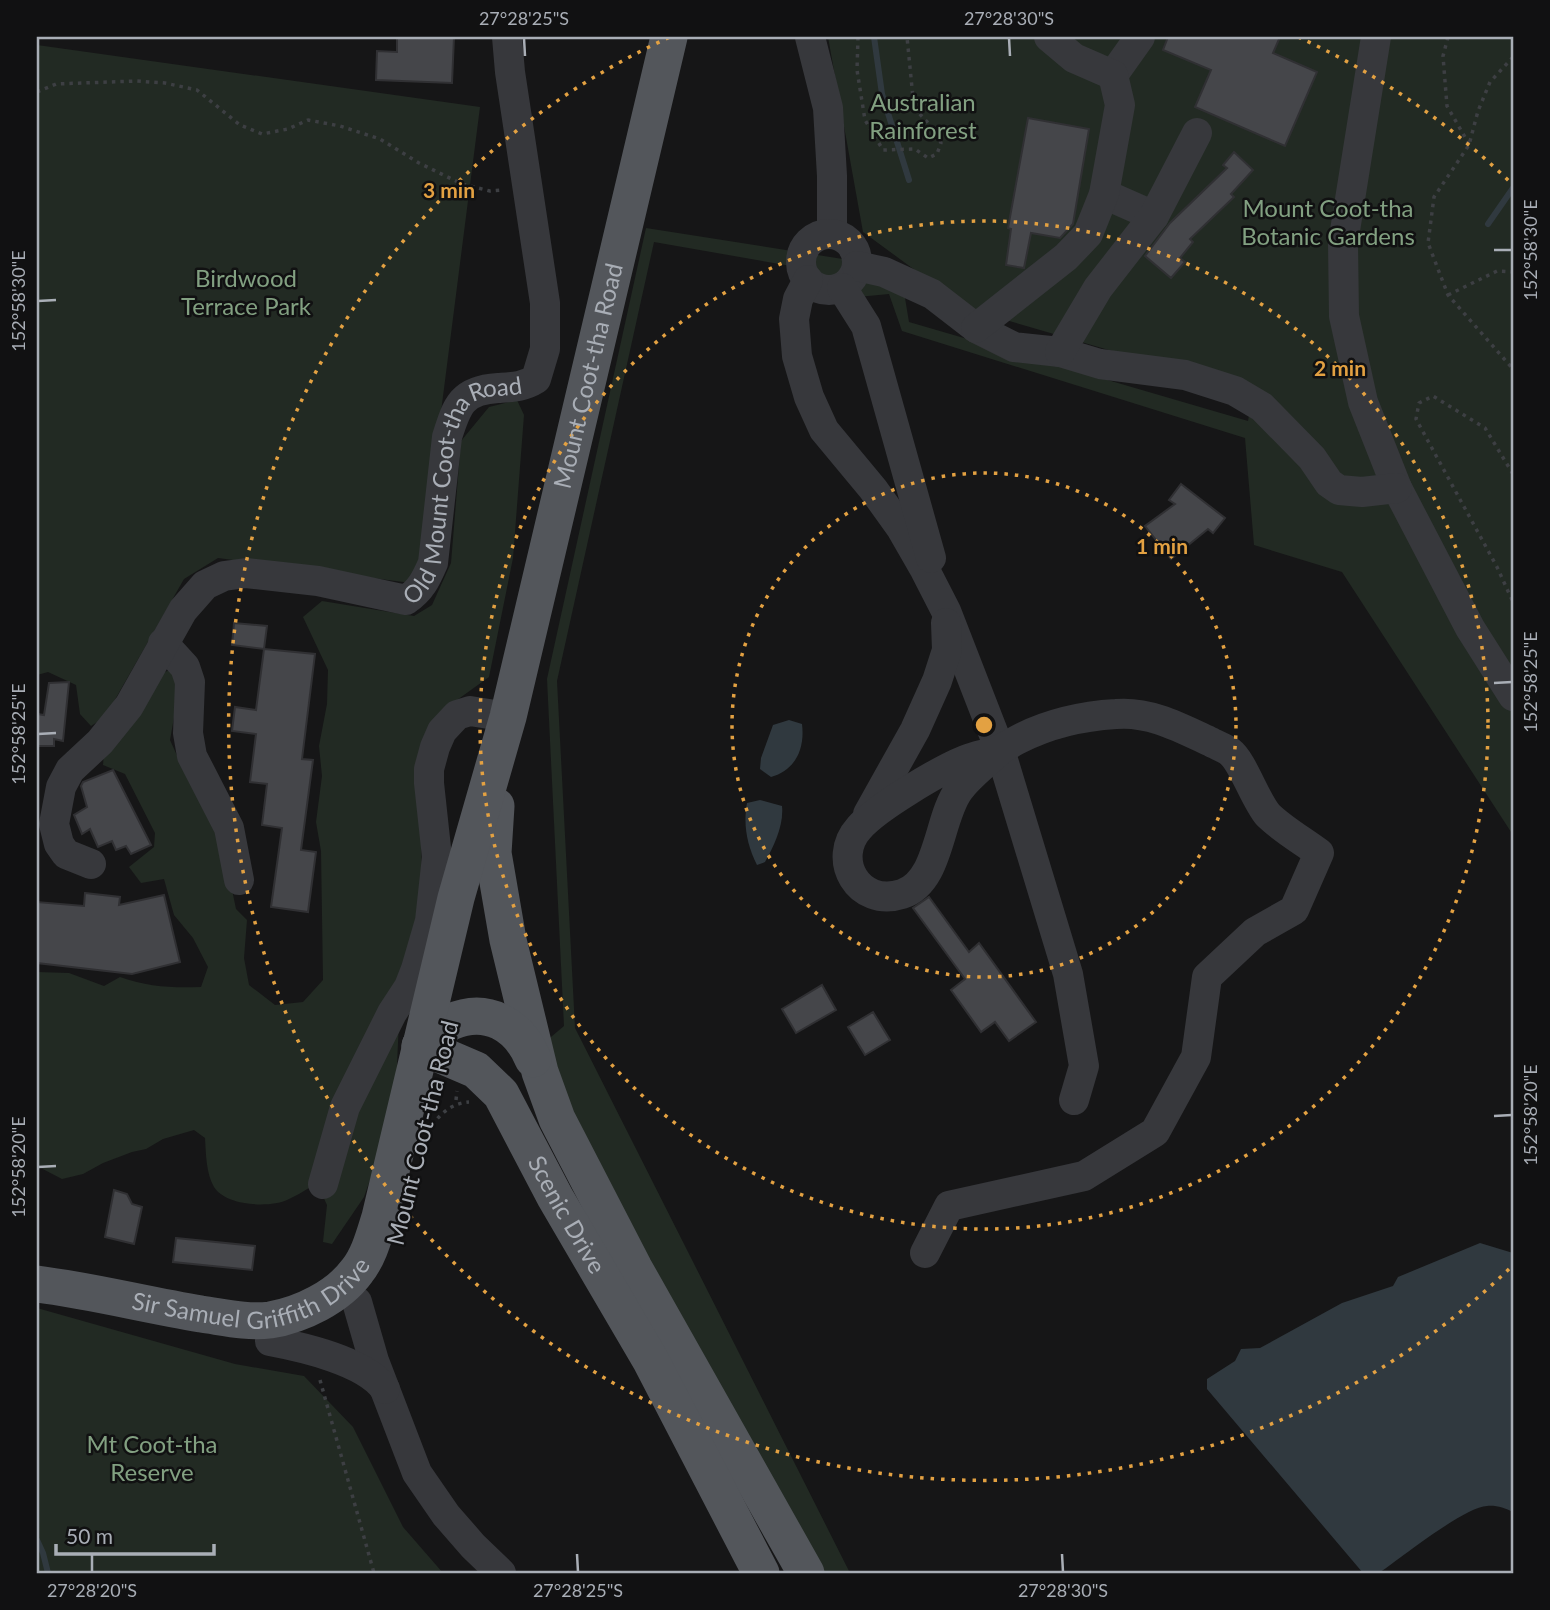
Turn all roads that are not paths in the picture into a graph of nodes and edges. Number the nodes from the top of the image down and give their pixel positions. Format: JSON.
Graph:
{"nodes":[{"id":1,"x":507,"y":37,"type":"edge"},
{"id":2,"x":669,"y":37,"type":"edge"},
{"id":3,"x":810,"y":37,"type":"edge"},
{"id":4,"x":1049,"y":37,"type":"edge"},
{"id":5,"x":1140,"y":37,"type":"edge"},
{"id":6,"x":1376,"y":37,"type":"edge"},
{"id":7,"x":1113,"y":75,"type":"junction"},
{"id":8,"x":1197,"y":134,"type":"dead end"},
{"id":9,"x":1104,"y":194,"type":"junction"},
{"id":10,"x":1154,"y":216,"type":"junction"},
{"id":11,"x":832,"y":234,"type":"junction"},
{"id":12,"x":849,"y":277,"type":"junction"},
{"id":13,"x":808,"y":280,"type":"junction"},
{"id":14,"x":976,"y":328,"type":"junction"},
{"id":15,"x":1060,"y":352,"type":"junction"},
{"id":16,"x":1397,"y":488,"type":"junction"},
{"id":17,"x":946,"y":611,"type":"junction"},
{"id":18,"x":163,"y":643,"type":"junction"},
{"id":19,"x":1513,"y":696,"type":"edge"},
{"id":20,"x":508,"y":717,"type":"junction"},
{"id":21,"x":1000,"y":750,"type":"junction"},
{"id":22,"x":497,"y":791,"type":"junction"},
{"id":23,"x":864,"y":822,"type":"junction"},
{"id":24,"x":91,"y":864,"type":"dead end"},
{"id":25,"x":239,"y":880,"type":"dead end"},
{"id":26,"x":438,"y":1041,"type":"junction"},
{"id":27,"x":546,"y":1092,"type":"junction"},
{"id":28,"x":1074,"y":1100,"type":"dead end"},
{"id":29,"x":323,"y":1185,"type":"dead end"},
{"id":30,"x":925,"y":1253,"type":"dead end"},
{"id":31,"x":37,"y":1284,"type":"edge"},
{"id":32,"x":356,"y":1288,"type":"junction"},
{"id":33,"x":134,"y":1303,"type":"junction"},
{"id":34,"x":270,"y":1341,"type":"junction"},
{"id":35,"x":387,"y":1393,"type":"junction"},
{"id":36,"x":501,"y":1573,"type":"edge"},
{"id":37,"x":761,"y":1573,"type":"edge"},
{"id":38,"x":806,"y":1573,"type":"edge"}],
"edges":[{"from":1,"to":18,"type":"street","name":"Old Mount Coot-tha Road"},
{"from":2,"to":20,"type":"main road","name":"Mount Coot-tha Road"},
{"from":3,"to":11,"type":"street"},
{"from":4,"to":7,"type":"street"},
{"from":5,"to":7,"type":"street"},
{"from":6,"to":16,"type":"street"},
{"from":7,"to":9,"type":"street"},
{"from":8,"to":10,"type":"street"},
{"from":9,"to":10,"type":"street"},
{"from":9,"to":14,"type":"street"},
{"from":10,"to":15,"type":"street"},
{"from":11,"to":12,"type":"street"},
{"from":11,"to":13,"type":"street"},
{"from":12,"to":13,"type":"street"},
{"from":12,"to":14,"type":"street"},
{"from":12,"to":17,"type":"street"},
{"from":13,"to":17,"type":"street"},
{"from":14,"to":15,"type":"street"},
{"from":15,"to":16,"type":"street"},
{"from":16,"to":19,"type":"street"},
{"from":17,"to":21,"type":"street"},
{"from":17,"to":23,"type":"street"},
{"from":18,"to":24,"type":"street","name":"Old Mount Coot-tha Road"},
{"from":18,"to":25,"type":"street"},
{"from":20,"to":22,"type":"main road","name":"Mount Coot-tha Road"},
{"from":20,"to":26,"type":"main road","name":"Mount Coot-tha Road"},
{"from":20,"to":29,"type":"street"},
{"from":21,"to":23,"type":"street"},
{"from":21,"to":23,"type":"street"},
{"from":21,"to":28,"type":"street"},
{"from":21,"to":30,"type":"street"},
{"from":22,"to":26,"type":"main road","name":"Mount Coot-tha Road"},
{"from":22,"to":27,"type":"main road","name":"Scenic Drive"},
{"from":26,"to":27,"type":"main road","name":"Scenic Drive"},
{"from":26,"to":32,"type":"main road","name":"Sir Samuel Griffith Drive"},
{"from":26,"to":32,"type":"main road","name":"Mount Coot-tha Road"},
{"from":26,"to":37,"type":"main road","name":"Scenic Drive"},
{"from":27,"to":38,"type":"main road","name":"Scenic Drive"},
{"from":31,"to":33,"type":"main road","name":"Sir Samuel Griffith Drive"},
{"from":32,"to":33,"type":"main road","name":"Sir Samuel Griffith Drive"},
{"from":32,"to":34,"type":"main road","name":"Mount Coot-tha Road"},
{"from":32,"to":35,"type":"street","name":"Sir Samuel Griffith Drive"},
{"from":33,"to":34,"type":"main road","name":"Mount Coot-tha Road"},
{"from":34,"to":35,"type":"street","name":"Sir Samuel Griffith Drive"},
{"from":35,"to":36,"type":"street","name":"Sir Samuel Griffith Drive"}]}
